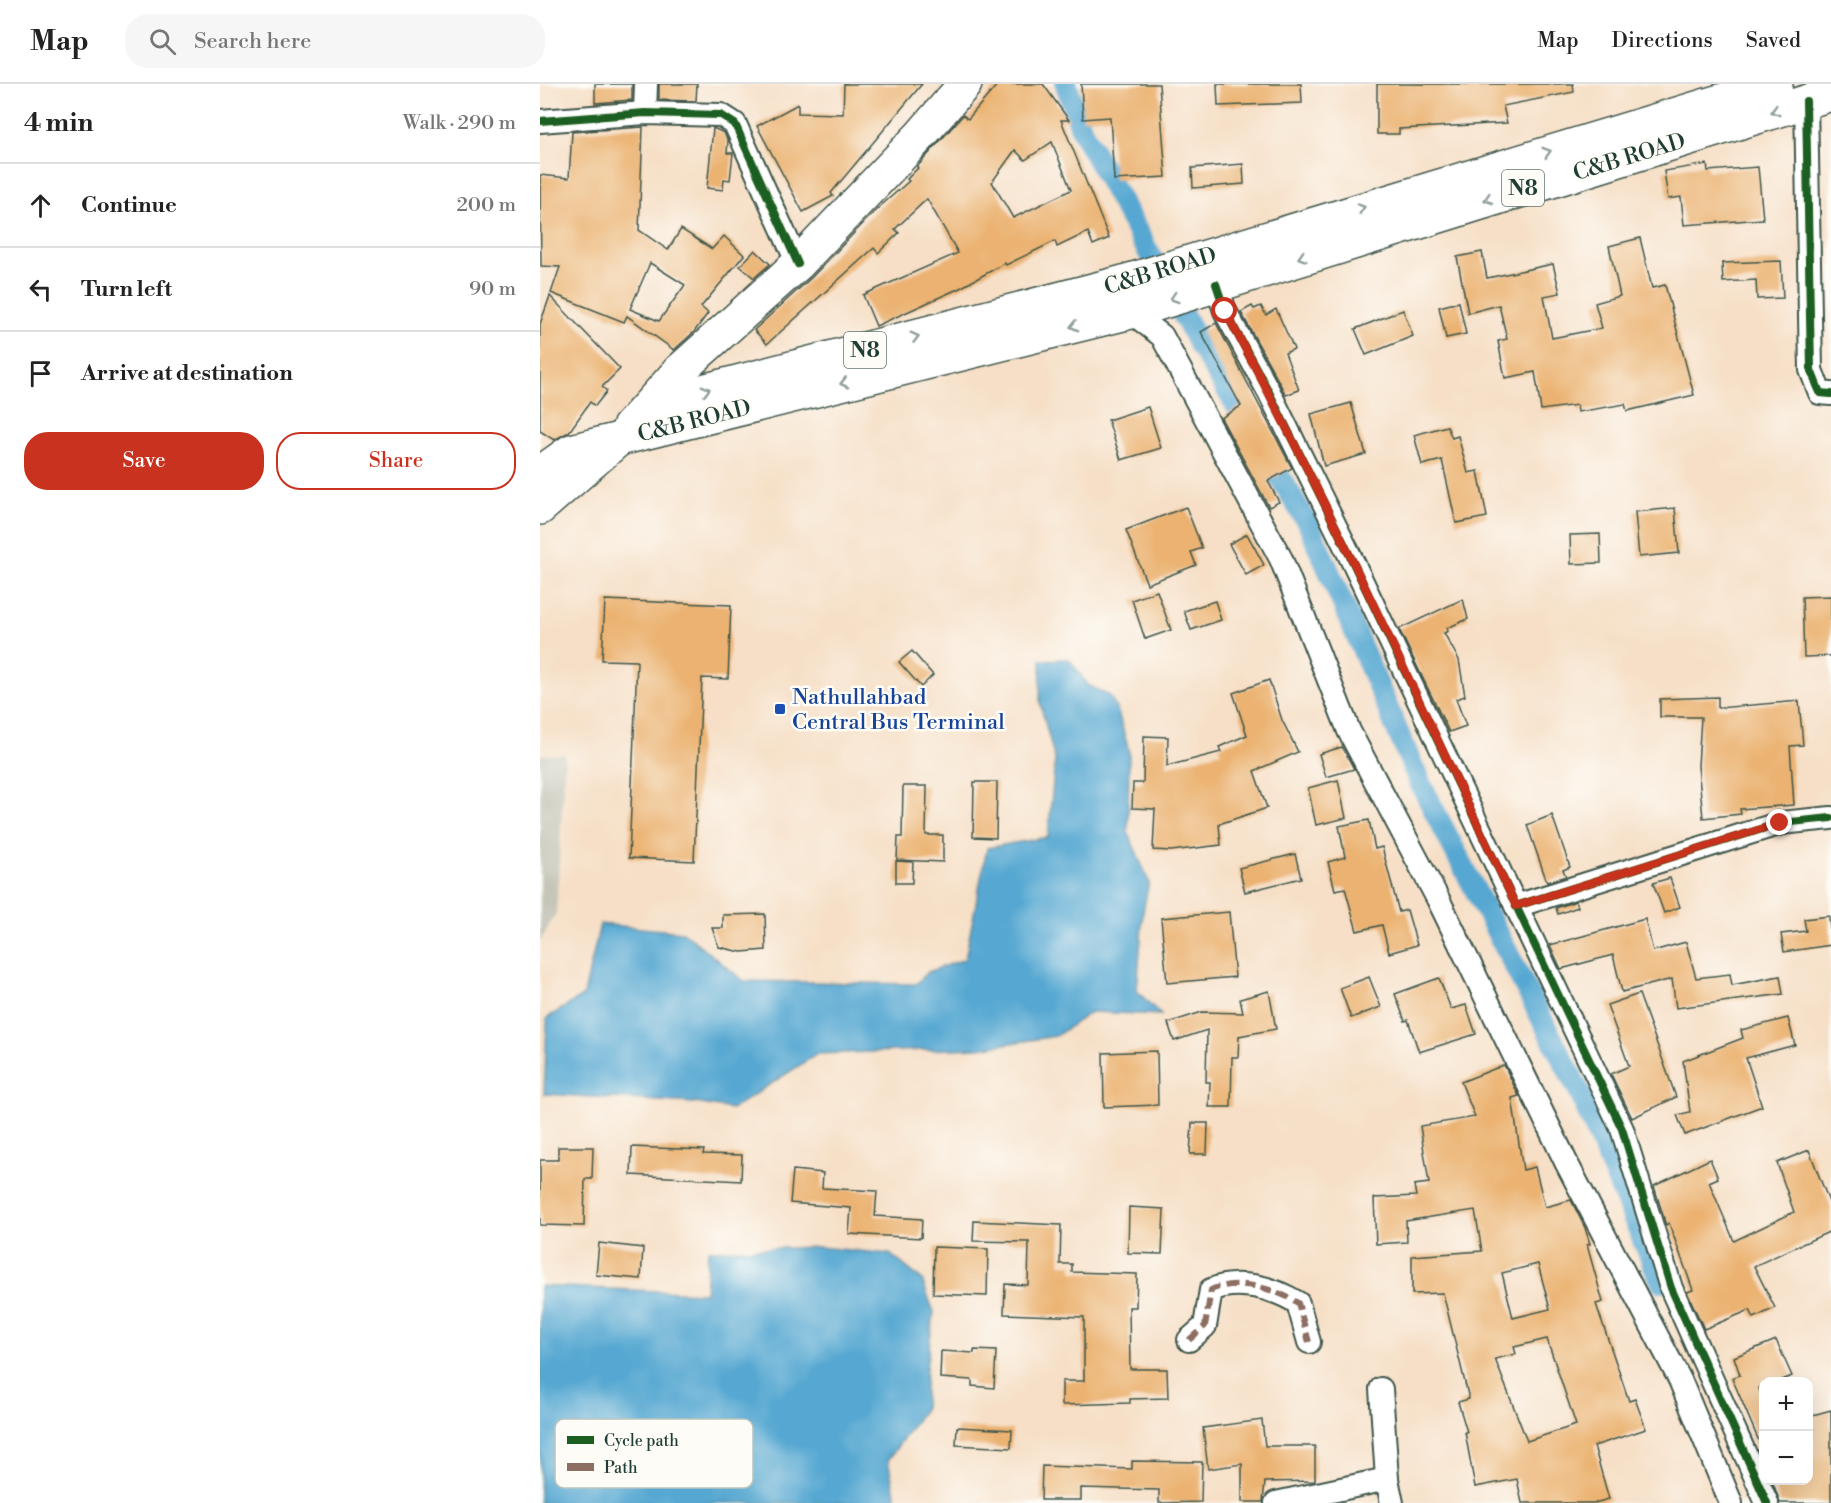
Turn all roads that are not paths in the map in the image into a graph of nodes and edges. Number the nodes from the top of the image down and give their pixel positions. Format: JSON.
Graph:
{"nodes":[{"id":1,"x":646,"y":84,"type":"edge"},
{"id":2,"x":965,"y":84,"type":"edge"},
{"id":3,"x":1776,"y":84,"type":"edge"},
{"id":4,"x":1819,"y":98,"type":"edge"},
{"id":5,"x":645,"y":113,"type":"junction"},
{"id":6,"x":540,"y":121,"type":"edge"},
{"id":7,"x":798,"y":264,"type":"junction"},
{"id":8,"x":1210,"y":270,"type":"junction"},
{"id":9,"x":1126,"y":298,"type":"junction"},
{"id":10,"x":1831,"y":394,"type":"edge"},
{"id":11,"x":619,"y":439,"type":"junction"},
{"id":12,"x":540,"y":473,"type":"edge"},
{"id":13,"x":540,"y":507,"type":"edge"},
{"id":14,"x":1831,"y":818,"type":"edge"},
{"id":15,"x":1516,"y":906,"type":"junction"},
{"id":16,"x":1189,"y":1340,"type":"dead end"},
{"id":17,"x":1309,"y":1342,"type":"dead end"},
{"id":18,"x":1381,"y":1389,"type":"dead end"},
{"id":19,"x":1387,"y":1479,"type":"junction"},
{"id":20,"x":1276,"y":1503,"type":"edge"},
{"id":21,"x":1392,"y":1503,"type":"edge"},
{"id":22,"x":1731,"y":1503,"type":"edge"},
{"id":23,"x":1767,"y":1503,"type":"edge"}],
"edges":[{"from":1,"to":5,"type":"street"},
{"from":2,"to":7,"type":"main road"},
{"from":8,"to":3,"type":"main road","name":"C&B ROAD","number":"N8","one_way":true},
{"from":4,"to":8,"type":"main road","name":"C&B ROAD","number":"N8","one_way":true},
{"from":4,"to":10,"type":"street"},
{"from":5,"to":6,"type":"street"},
{"from":5,"to":7,"type":"street"},
{"from":7,"to":11,"type":"main road"},
{"from":8,"to":9,"type":"main road","name":"C&B ROAD","number":"N8"},
{"from":8,"to":15,"type":"street"},
{"from":9,"to":11,"type":"main road","name":"C&B ROAD","number":"N8"},
{"from":9,"to":22,"type":"street"},
{"from":11,"to":12,"type":"main road","number":"N8"},
{"from":11,"to":13,"type":"main road","number":"N8"},
{"from":14,"to":15,"type":"street"},
{"from":15,"to":23,"type":"street"},
{"from":16,"to":17,"type":"street"},
{"from":18,"to":19,"type":"street"},
{"from":19,"to":20,"type":"street"},
{"from":19,"to":21,"type":"street"}]}
